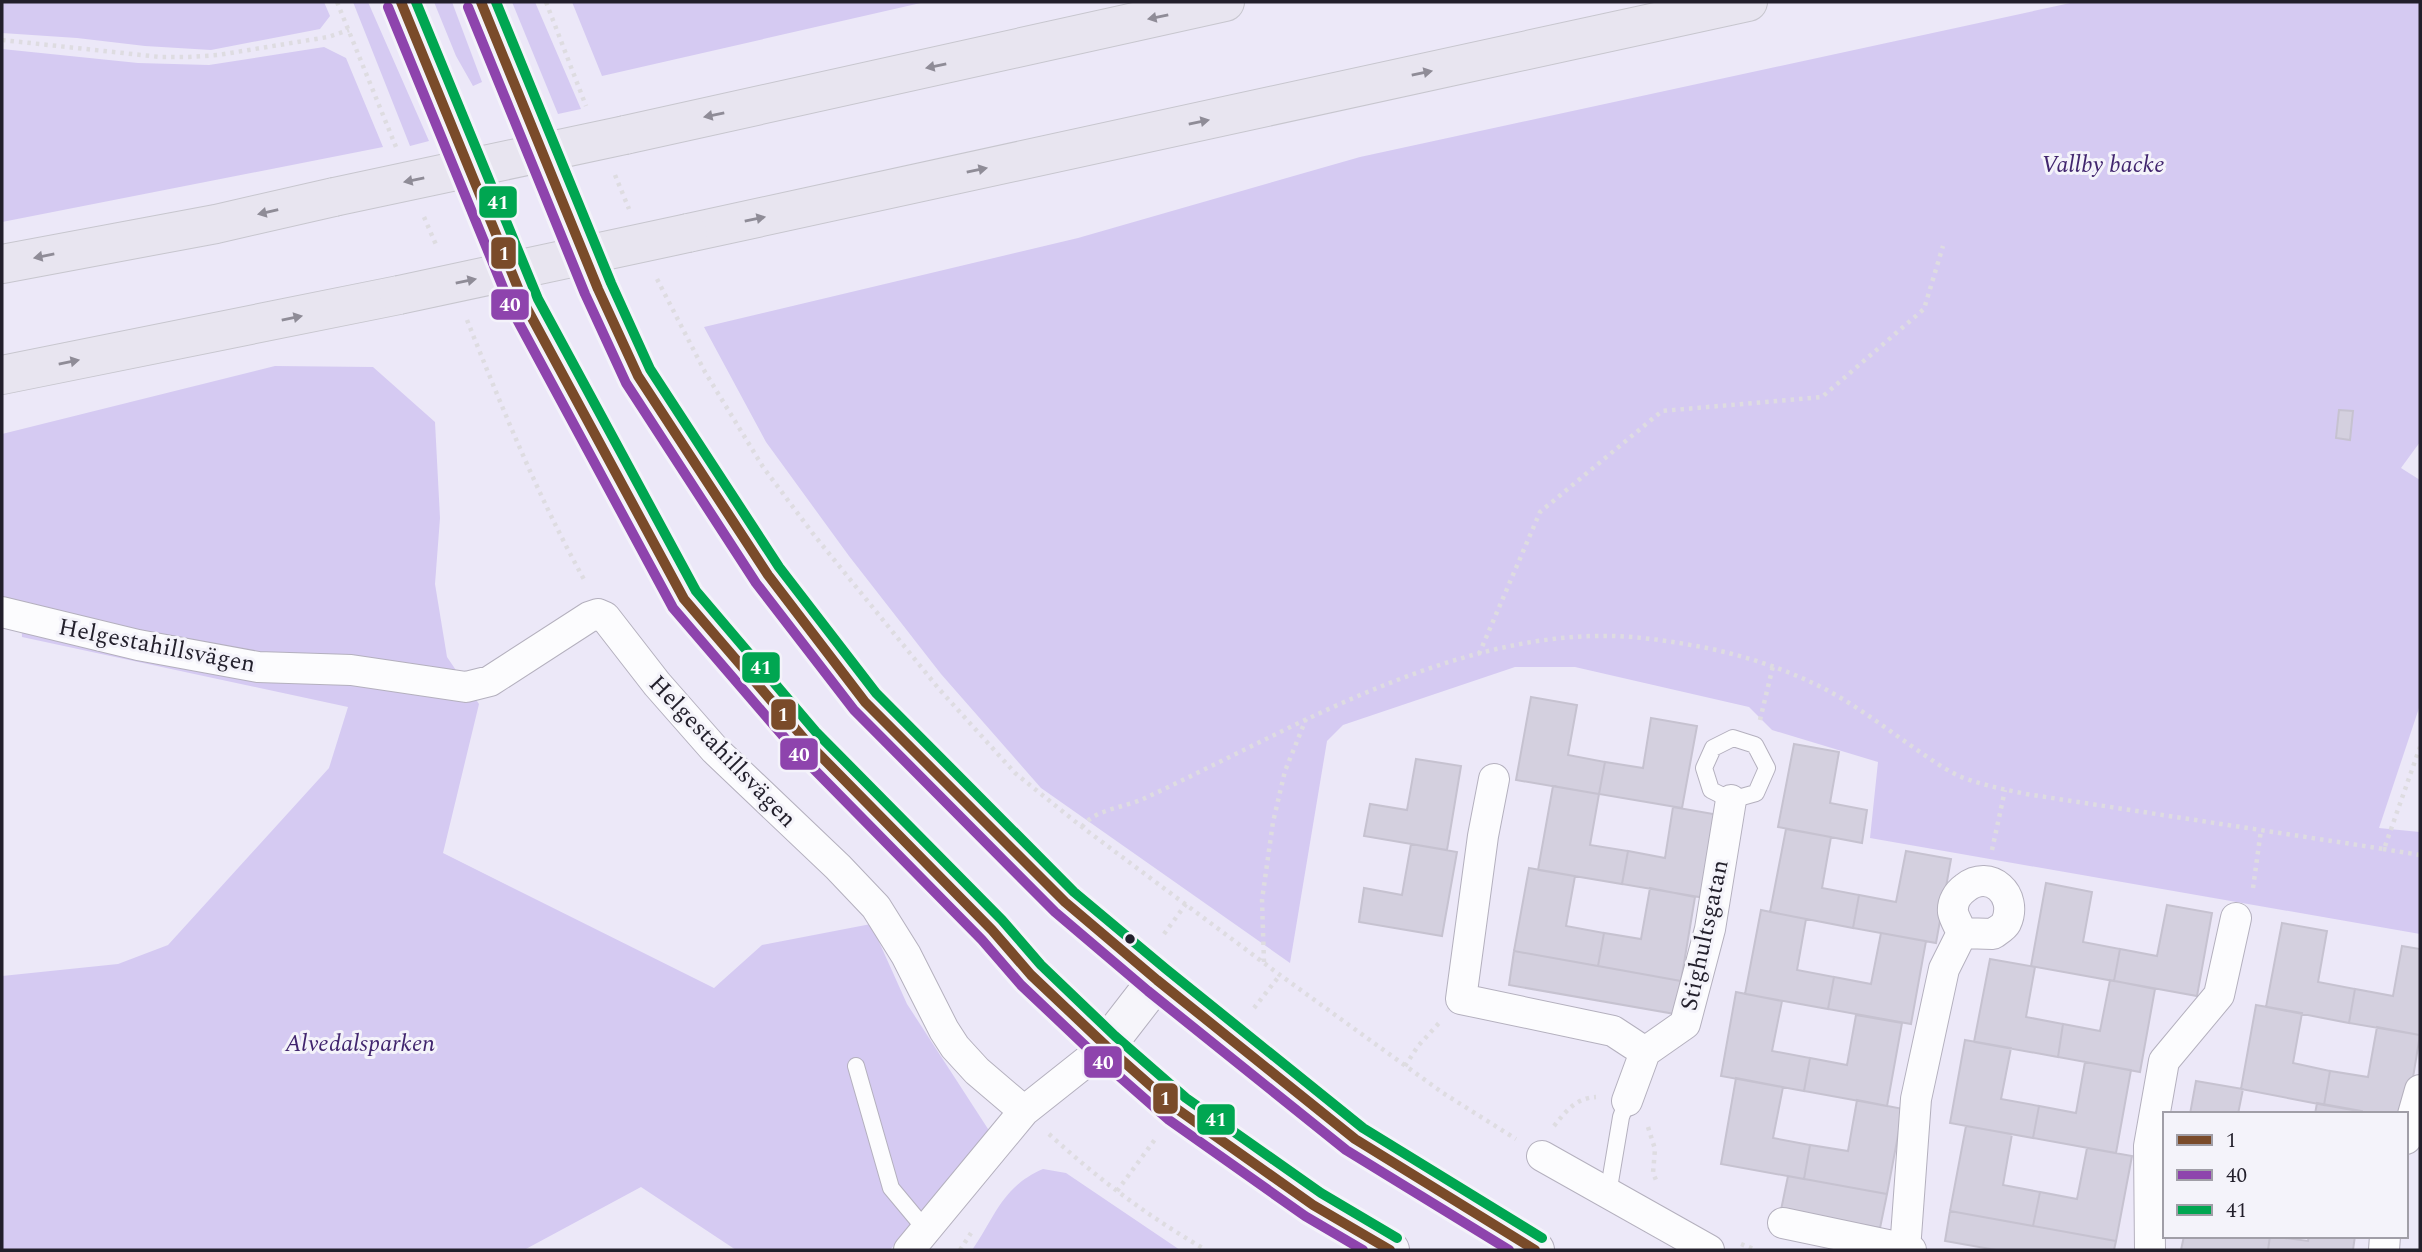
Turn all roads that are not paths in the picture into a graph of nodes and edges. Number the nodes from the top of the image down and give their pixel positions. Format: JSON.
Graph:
{"nodes":[{"id":1,"x":401,"y":2,"type":"edge"},
{"id":2,"x":481,"y":2,"type":"edge"},
{"id":3,"x":1225,"y":2,"type":"edge"},
{"id":4,"x":1748,"y":2,"type":"edge"},
{"id":5,"x":2,"y":264,"type":"edge"},
{"id":6,"x":2,"y":375,"type":"edge"},
{"id":7,"x":2,"y":612,"type":"edge"},
{"id":8,"x":1494,"y":779,"type":"dead end"},
{"id":9,"x":1731,"y":800,"type":"junction"},
{"id":10,"x":2236,"y":918,"type":"road end"},
{"id":11,"x":1962,"y":933,"type":"junction"},
{"id":12,"x":1157,"y":980,"type":"junction"},
{"id":13,"x":1106,"y":1046,"type":"junction"},
{"id":14,"x":1645,"y":1052,"type":"junction"},
{"id":15,"x":856,"y":1066,"type":"dead end"},
{"id":16,"x":2420,"y":1090,"type":"edge"},
{"id":17,"x":1627,"y":1101,"type":"joint"},
{"id":18,"x":1024,"y":1111,"type":"junction"},
{"id":19,"x":2408,"y":1132,"type":"edge"},
{"id":20,"x":1542,"y":1156,"type":"road end"},
{"id":21,"x":1608,"y":1194,"type":"junction"},
{"id":22,"x":1783,"y":1223,"type":"dead end"},
{"id":23,"x":917,"y":1240,"type":"edge"},
{"id":24,"x":1390,"y":1250,"type":"edge"},
{"id":25,"x":1535,"y":1250,"type":"edge"},
{"id":26,"x":1709,"y":1250,"type":"edge"},
{"id":27,"x":1908,"y":1250,"type":"edge"},
{"id":28,"x":2150,"y":1250,"type":"edge"}],
"edges":[{"from":1,"to":13,"type":"main road"},
{"from":2,"to":12,"type":"main road"},
{"from":3,"to":5,"type":"highway","one_way":true,"bridge":true},
{"from":6,"to":4,"type":"highway","one_way":true,"bridge":true},
{"from":7,"to":18,"type":"street","name":"Helgestahillsvägen"},
{"from":8,"to":14,"type":"street"},
{"from":9,"to":9,"type":"lane"},
{"from":9,"to":14,"type":"street","name":"Stighultsgatan"},
{"from":10,"to":28,"type":"street"},
{"from":11,"to":11,"type":"street"},
{"from":11,"to":27,"type":"street"},
{"from":12,"to":13,"type":"main road"},
{"from":12,"to":25,"type":"main road"},
{"from":13,"to":18,"type":"street"},
{"from":13,"to":24,"type":"main road"},
{"from":14,"to":17,"type":"street"},
{"from":15,"to":23,"type":"lane"},
{"from":16,"to":19,"type":"street"},
{"from":17,"to":21,"type":"lane"},
{"from":18,"to":23,"type":"street"},
{"from":20,"to":21,"type":"street"},
{"from":21,"to":26,"type":"street"},
{"from":22,"to":27,"type":"street"}]}
